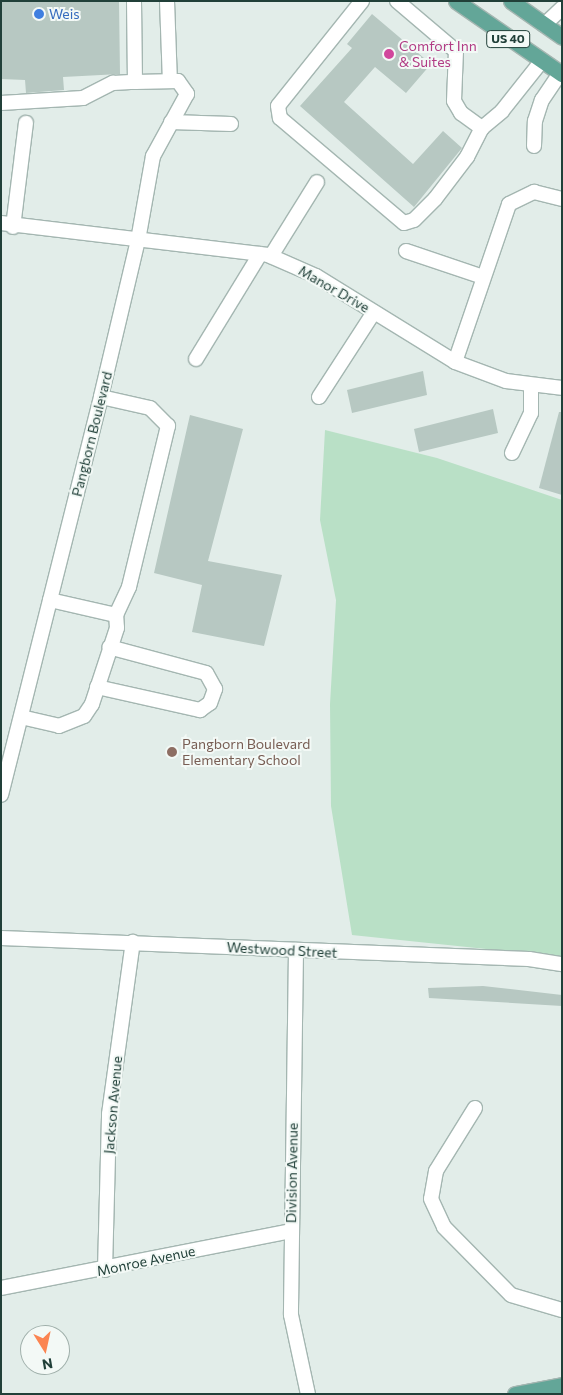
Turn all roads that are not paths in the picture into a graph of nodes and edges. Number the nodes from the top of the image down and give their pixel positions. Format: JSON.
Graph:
{"nodes":[{"id":1,"x":134,"y":1,"type":"edge"},
{"id":2,"x":167,"y":1,"type":"edge"},
{"id":3,"x":362,"y":1,"type":"edge"},
{"id":4,"x":397,"y":1,"type":"edge"},
{"id":5,"x":456,"y":1,"type":"edge"},
{"id":6,"x":511,"y":1,"type":"edge"},
{"id":7,"x":562,"y":8,"type":"edge"},
{"id":8,"x":544,"y":24,"type":"junction"},
{"id":9,"x":562,"y":37,"type":"edge"},
{"id":10,"x":541,"y":62,"type":"junction"},
{"id":11,"x":561,"y":74,"type":"edge"},
{"id":12,"x":174,"y":81,"type":"junction"},
{"id":13,"x":135,"y":82,"type":"junction"},
{"id":14,"x":1,"y":103,"type":"edge"},
{"id":15,"x":170,"y":122,"type":"junction"},
{"id":16,"x":26,"y":123,"type":"dead end"},
{"id":17,"x":231,"y":124,"type":"dead end"},
{"id":18,"x":482,"y":128,"type":"junction"},
{"id":19,"x":534,"y":146,"type":"dead end"},
{"id":20,"x":317,"y":182,"type":"dead end"},
{"id":21,"x":562,"y":199,"type":"edge"},
{"id":22,"x":7,"y":225,"type":"edge"},
{"id":23,"x":138,"y":240,"type":"junction"},
{"id":24,"x":406,"y":251,"type":"dead end"},
{"id":25,"x":265,"y":255,"type":"junction"},
{"id":26,"x":483,"y":276,"type":"junction"},
{"id":27,"x":374,"y":312,"type":"junction"},
{"id":28,"x":196,"y":359,"type":"dead end"},
{"id":29,"x":455,"y":362,"type":"junction"},
{"id":30,"x":531,"y":386,"type":"junction"},
{"id":31,"x":562,"y":388,"type":"edge"},
{"id":32,"x":319,"y":396,"type":"dead end"},
{"id":33,"x":102,"y":397,"type":"junction"},
{"id":34,"x":512,"y":453,"type":"dead end"},
{"id":35,"x":50,"y":600,"type":"junction"},
{"id":36,"x":116,"y":615,"type":"junction"},
{"id":37,"x":109,"y":647,"type":"junction"},
{"id":38,"x":97,"y":687,"type":"junction"},
{"id":39,"x":21,"y":718,"type":"junction"},
{"id":40,"x":1,"y":795,"type":"edge"},
{"id":41,"x":1,"y":938,"type":"edge"},
{"id":42,"x":133,"y":942,"type":"junction"},
{"id":43,"x":296,"y":951,"type":"junction"},
{"id":44,"x":562,"y":964,"type":"edge"},
{"id":45,"x":475,"y":1108,"type":"dead end"},
{"id":46,"x":291,"y":1231,"type":"junction"},
{"id":47,"x":105,"y":1270,"type":"junction"},
{"id":48,"x":1,"y":1288,"type":"edge"},
{"id":49,"x":562,"y":1310,"type":"edge"},
{"id":50,"x":562,"y":1385,"type":"edge"},
{"id":51,"x":308,"y":1394,"type":"edge"},
{"id":52,"x":515,"y":1394,"type":"edge"}],
"edges":[{"from":1,"to":13,"type":"street"},
{"from":2,"to":12,"type":"street"},
{"from":3,"to":18,"type":"street"},
{"from":4,"to":18,"type":"street"},
{"from":5,"to":10,"type":"main road","number":"US 40"},
{"from":6,"to":8,"type":"main road","number":"US 40"},
{"from":7,"to":8,"type":"street"},
{"from":8,"to":9,"type":"main road","number":"US 40"},
{"from":10,"to":11,"type":"main road","number":"US 40"},
{"from":10,"to":18,"type":"street"},
{"from":11,"to":19,"type":"street"},
{"from":12,"to":13,"type":"street"},
{"from":12,"to":15,"type":"street","name":"Pangborn Boulevard"},
{"from":13,"to":14,"type":"street"},
{"from":15,"to":17,"type":"street"},
{"from":15,"to":23,"type":"street","name":"Pangborn Boulevard"},
{"from":16,"to":22,"type":"street"},
{"from":20,"to":25,"type":"street"},
{"from":21,"to":26,"type":"street"},
{"from":22,"to":23,"type":"street","name":"Manor Drive"},
{"from":23,"to":25,"type":"street","name":"Manor Drive"},
{"from":23,"to":33,"type":"street","name":"Pangborn Boulevard"},
{"from":24,"to":26,"type":"street"},
{"from":25,"to":27,"type":"street","name":"Manor Drive"},
{"from":25,"to":28,"type":"street"},
{"from":26,"to":29,"type":"street"},
{"from":27,"to":29,"type":"street","name":"Manor Drive"},
{"from":27,"to":32,"type":"street"},
{"from":29,"to":30,"type":"street","name":"Manor Drive"},
{"from":30,"to":31,"type":"street","name":"Manor Drive"},
{"from":30,"to":34,"type":"street"},
{"from":33,"to":35,"type":"street","name":"Pangborn Boulevard"},
{"from":33,"to":36,"type":"street"},
{"from":35,"to":36,"type":"street"},
{"from":35,"to":39,"type":"street","name":"Pangborn Boulevard"},
{"from":36,"to":37,"type":"street"},
{"from":37,"to":38,"type":"street"},
{"from":37,"to":38,"type":"street"},
{"from":38,"to":39,"type":"street"},
{"from":39,"to":40,"type":"street","name":"Pangborn Boulevard"},
{"from":41,"to":42,"type":"street","name":"Westwood Street"},
{"from":42,"to":43,"type":"street","name":"Westwood Street"},
{"from":42,"to":47,"type":"street","name":"Jackson Avenue"},
{"from":43,"to":44,"type":"street","name":"Westwood Street"},
{"from":43,"to":46,"type":"street","name":"Division Avenue"},
{"from":45,"to":49,"type":"street"},
{"from":46,"to":47,"type":"street","name":"Monroe Avenue"},
{"from":46,"to":51,"type":"street","name":"Division Avenue"},
{"from":47,"to":48,"type":"street","name":"Monroe Avenue"},
{"from":50,"to":52,"type":"main road"}]}
